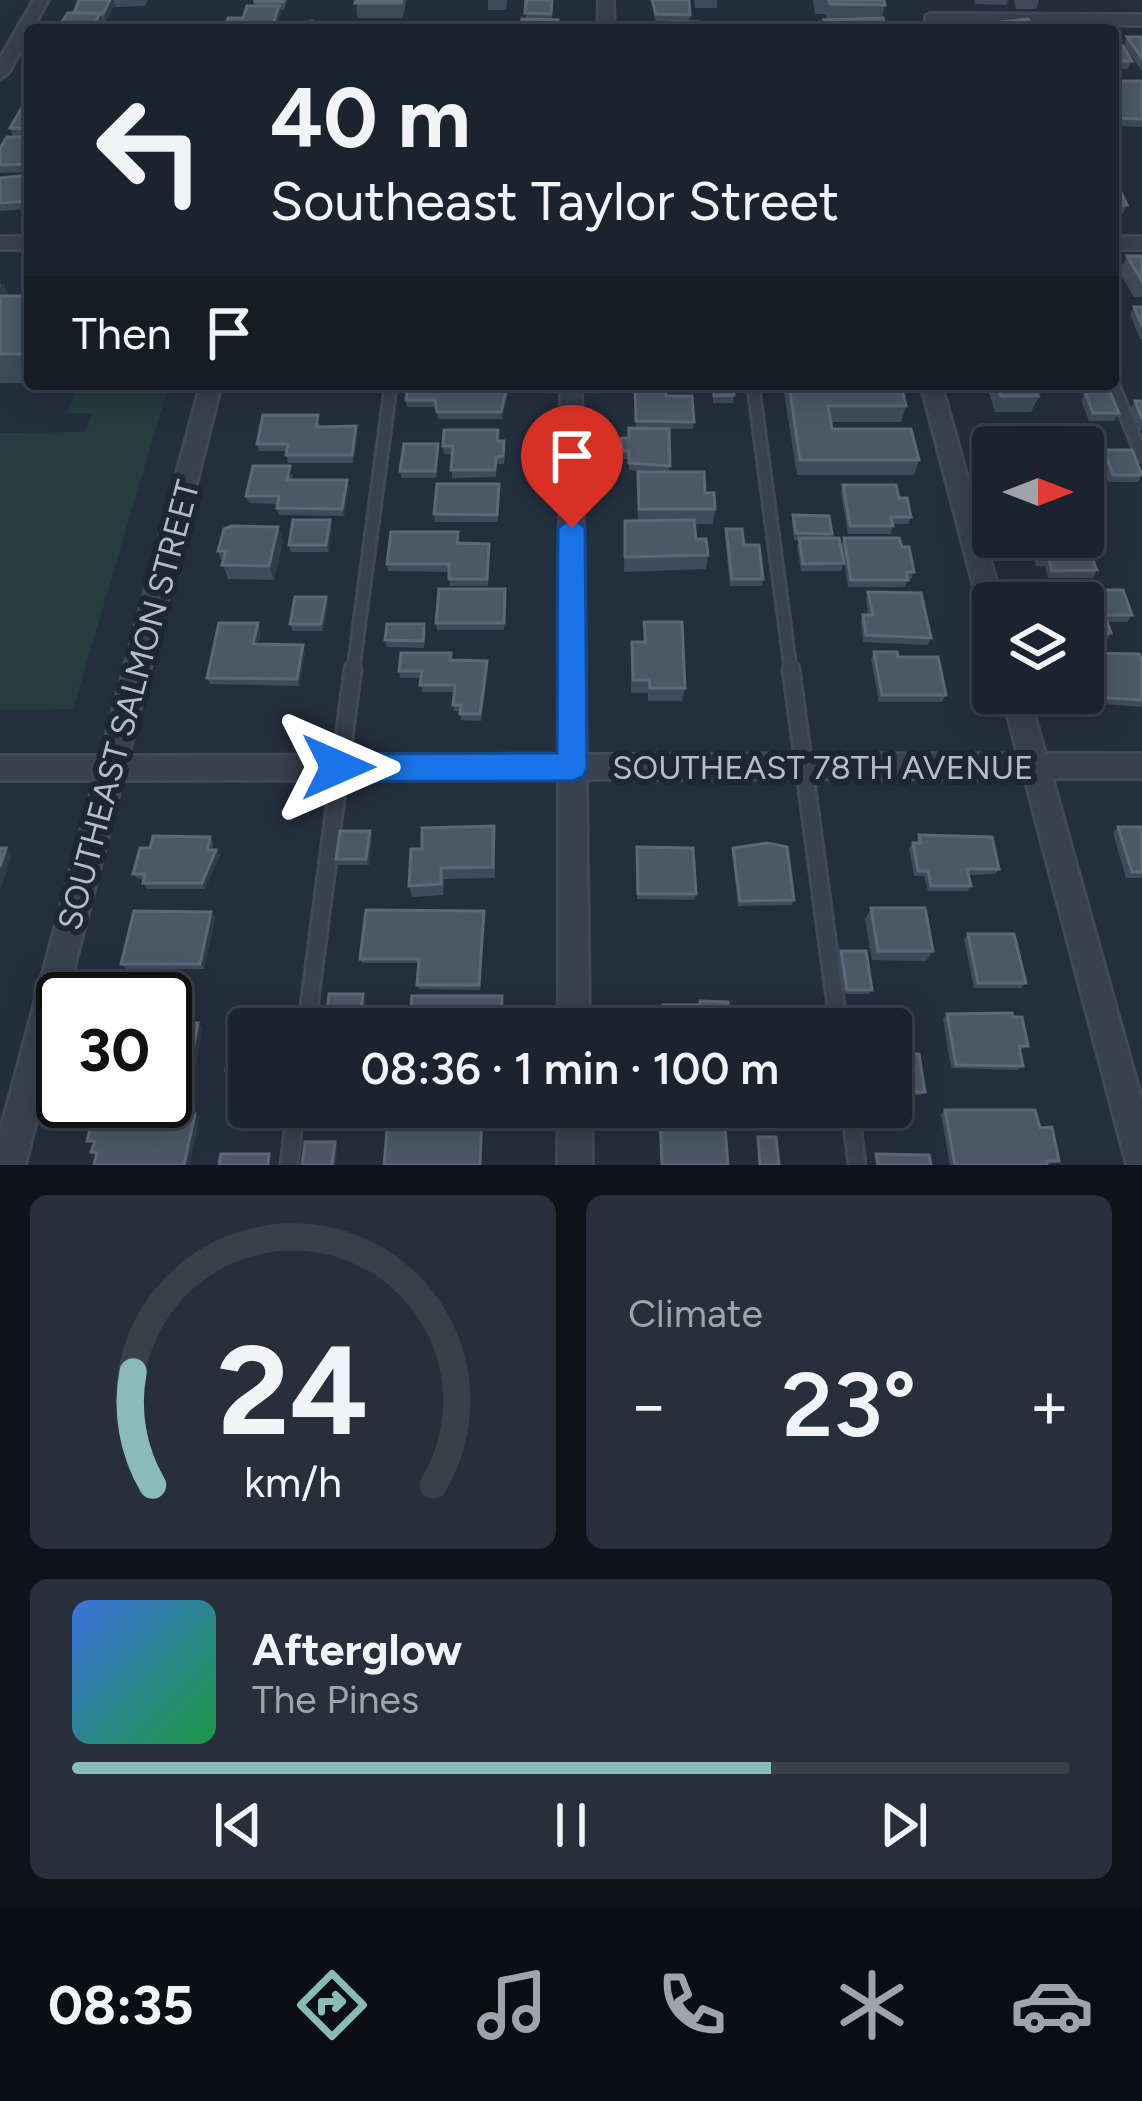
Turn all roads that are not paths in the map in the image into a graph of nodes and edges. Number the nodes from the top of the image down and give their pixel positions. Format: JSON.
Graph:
{"nodes":[{"id":1,"x":925,"y":0,"type":"edge"},
{"id":2,"x":1142,"y":20,"type":"edge"},
{"id":3,"x":933,"y":24,"type":"edge"},
{"id":4,"x":24,"y":31,"type":"edge"},
{"id":5,"x":0,"y":74,"type":"edge"},
{"id":6,"x":209,"y":390,"type":"edge"},
{"id":7,"x":390,"y":390,"type":"edge"},
{"id":8,"x":571,"y":390,"type":"edge"},
{"id":9,"x":754,"y":390,"type":"edge"},
{"id":10,"x":934,"y":390,"type":"edge"},
{"id":11,"x":1115,"y":390,"type":"edge"},
{"id":12,"x":1142,"y":456,"type":"edge"},
{"id":13,"x":985,"y":582,"type":"edge"},
{"id":14,"x":1020,"y":714,"type":"edge"},
{"id":15,"x":804,"y":766,"type":"junction"},
{"id":16,"x":1034,"y":766,"type":"junction"},
{"id":17,"x":1142,"y":766,"type":"edge"},
{"id":18,"x":338,"y":767,"type":"junction"},
{"id":19,"x":572,"y":767,"type":"junction"},
{"id":20,"x":0,"y":768,"type":"edge"},
{"id":21,"x":112,"y":768,"type":"junction"},
{"id":22,"x":309,"y":1008,"type":"edge"},
{"id":23,"x":574,"y":1008,"type":"edge"},
{"id":24,"x":836,"y":1008,"type":"edge"},
{"id":25,"x":293,"y":1128,"type":"edge"},
{"id":26,"x":575,"y":1128,"type":"edge"},
{"id":27,"x":853,"y":1128,"type":"edge"},
{"id":28,"x":1142,"y":1162,"type":"edge"},
{"id":29,"x":8,"y":1165,"type":"edge"},
{"id":30,"x":289,"y":1165,"type":"edge"},
{"id":31,"x":575,"y":1165,"type":"edge"},
{"id":32,"x":857,"y":1165,"type":"edge"}],
"edges":[{"from":1,"to":3,"type":"street"},
{"from":2,"to":3,"type":"street"},
{"from":4,"to":5,"type":"street"},
{"from":6,"to":21,"type":"street","name":"SOUTHEAST SALMON STREET"},
{"from":7,"to":18,"type":"lane"},
{"from":8,"to":19,"type":"street"},
{"from":9,"to":15,"type":"lane"},
{"from":10,"to":13,"type":"street"},
{"from":11,"to":12,"type":"lane"},
{"from":14,"to":16,"type":"street"},
{"from":15,"to":16,"type":"street","name":"SOUTHEAST 78TH AVENUE"},
{"from":15,"to":19,"type":"street","name":"SOUTHEAST 78TH AVENUE"},
{"from":15,"to":24,"type":"lane"},
{"from":16,"to":17,"type":"street","name":"SOUTHEAST 78TH AVENUE"},
{"from":16,"to":28,"type":"street"},
{"from":18,"to":19,"type":"street","name":"SOUTHEAST 78TH AVENUE"},
{"from":18,"to":21,"type":"street","name":"SOUTHEAST 78TH AVENUE"},
{"from":18,"to":22,"type":"lane"},
{"from":19,"to":23,"type":"street"},
{"from":20,"to":21,"type":"street","name":"SOUTHEAST 78TH AVENUE"},
{"from":21,"to":29,"type":"street","name":"SOUTHEAST SALMON STREET"},
{"from":25,"to":30,"type":"lane"},
{"from":26,"to":31,"type":"street"},
{"from":27,"to":32,"type":"lane"}]}
